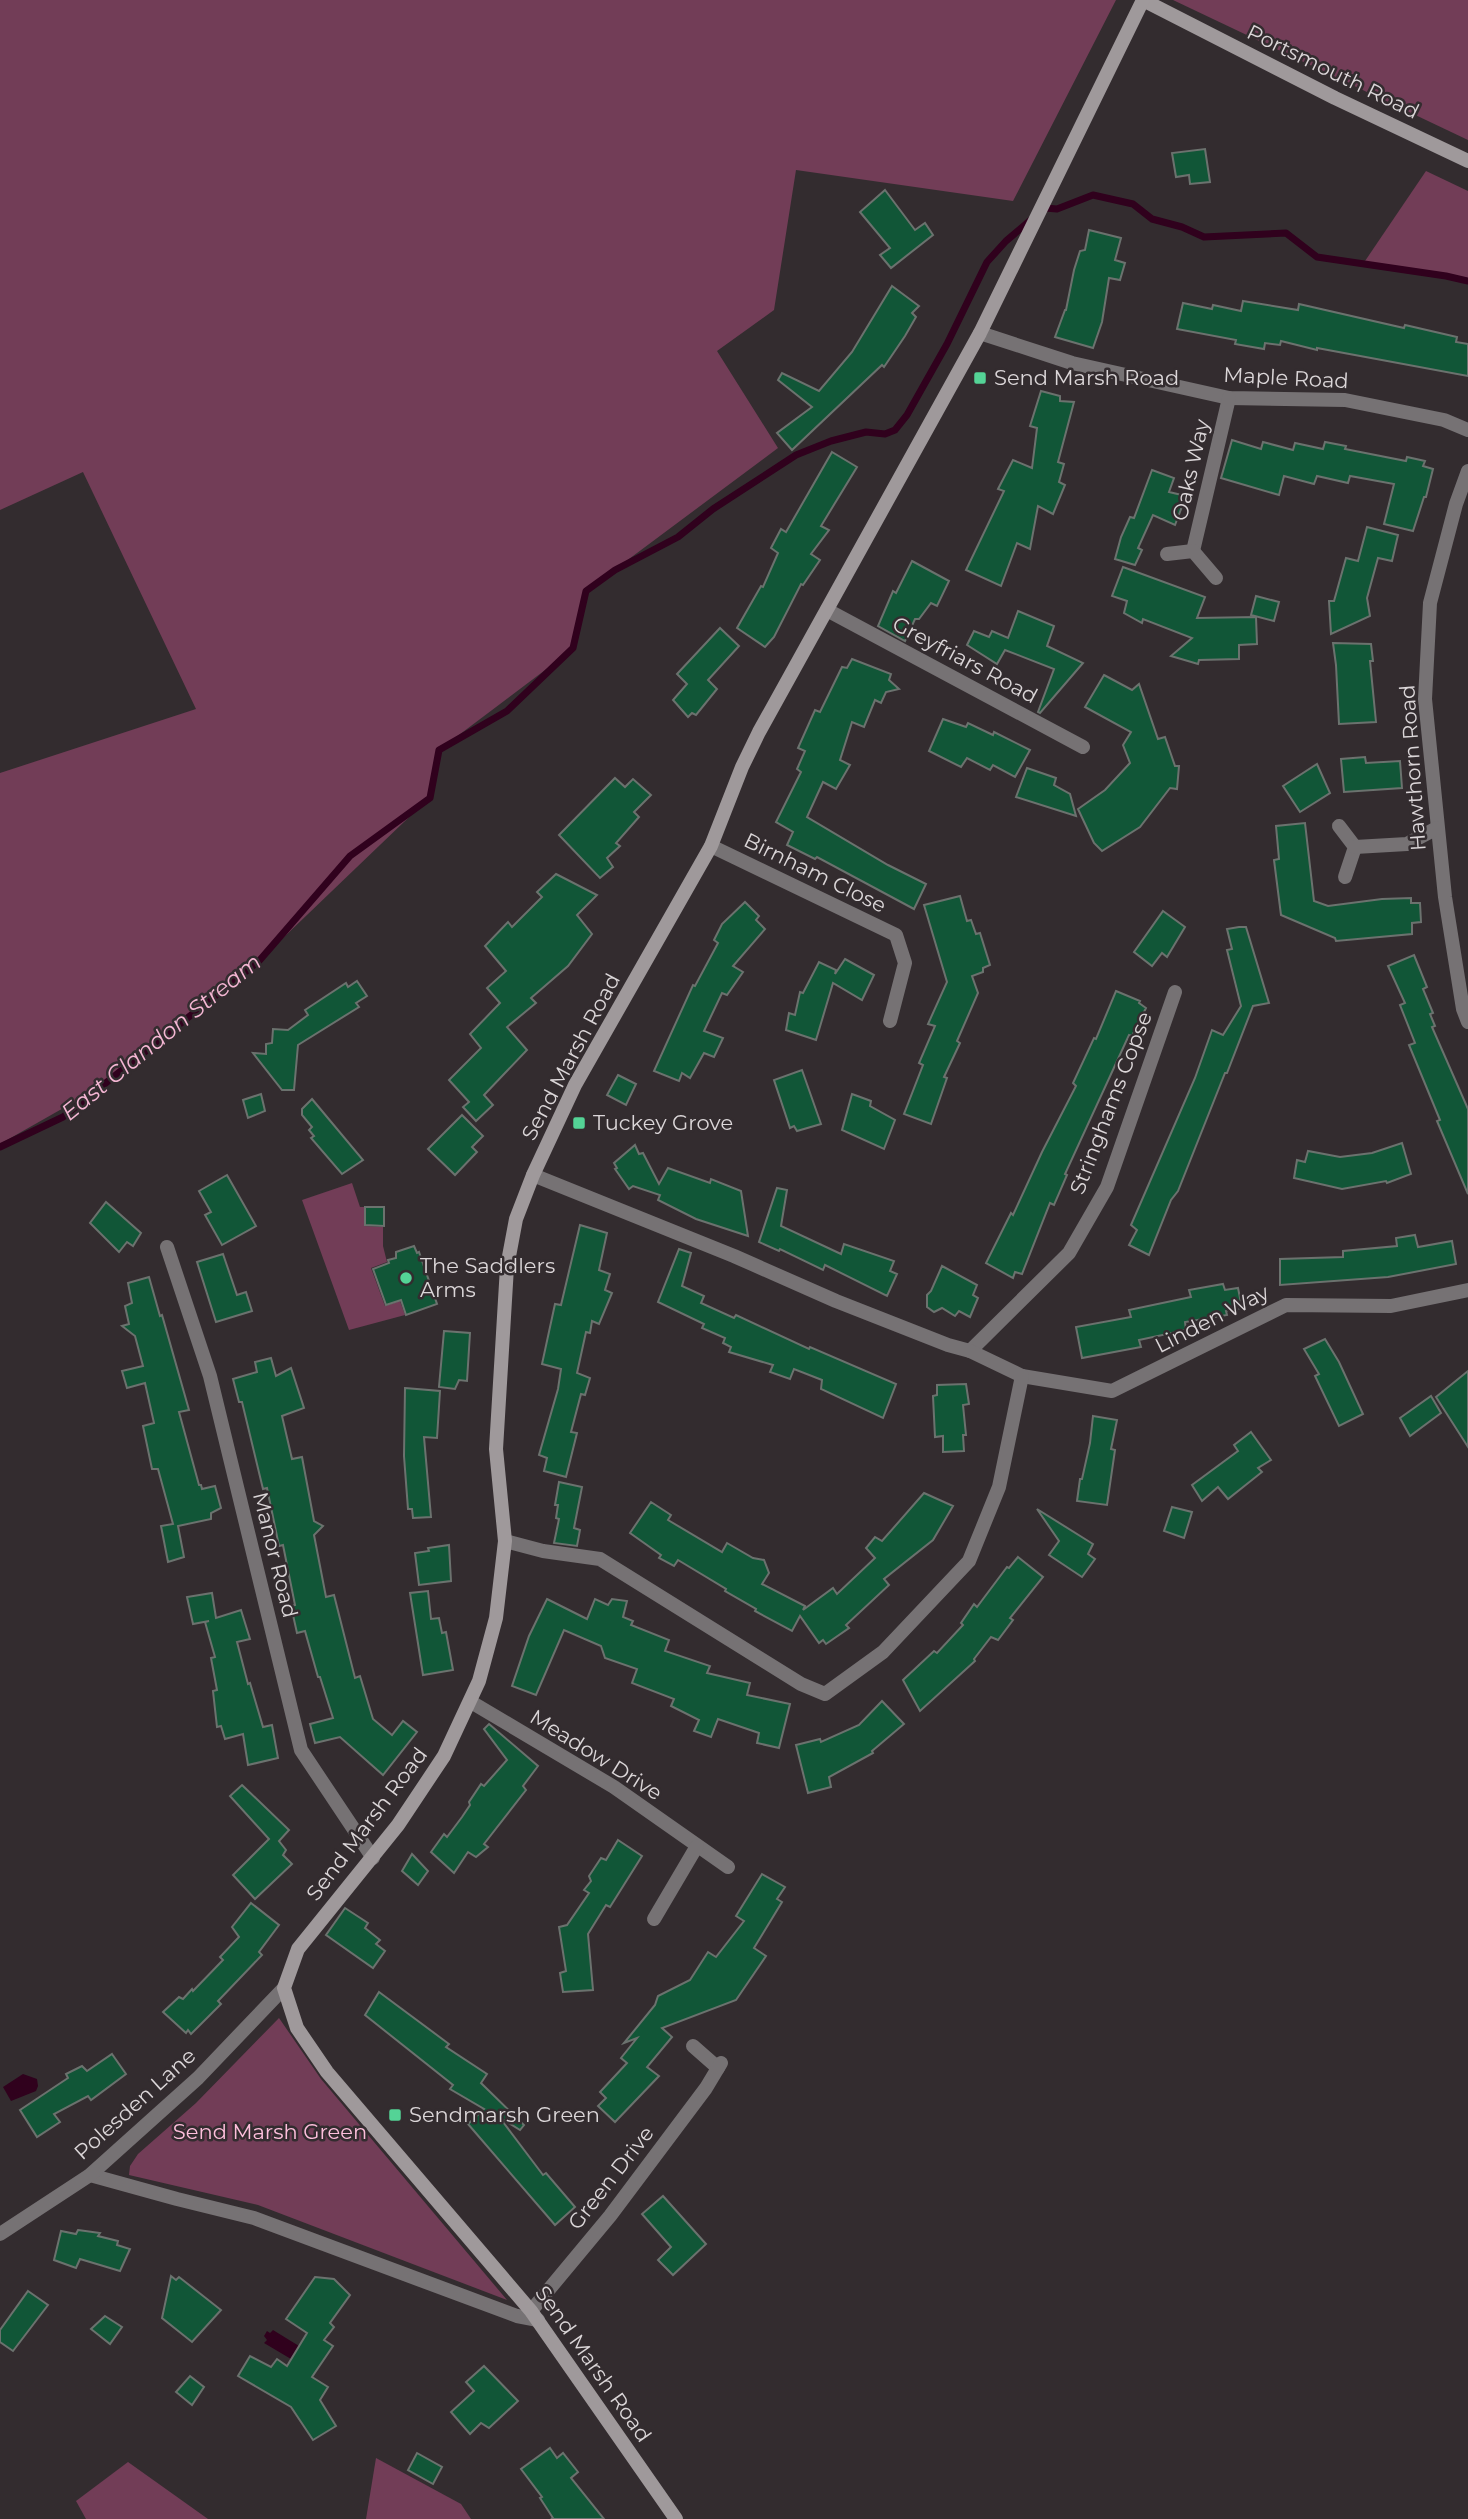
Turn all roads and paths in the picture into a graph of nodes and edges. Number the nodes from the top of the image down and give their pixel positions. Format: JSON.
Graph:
{"nodes":[{"id":1,"x":1143,"y":0,"type":"edge"},
{"id":2,"x":1468,"y":161,"type":"edge"},
{"id":3,"x":980,"y":333,"type":"junction"},
{"id":4,"x":1230,"y":398,"type":"junction"},
{"id":5,"x":1468,"y":430,"type":"edge"},
{"id":6,"x":1468,"y":471,"type":"edge"},
{"id":7,"x":1193,"y":551,"type":"junction"},
{"id":8,"x":1167,"y":554,"type":"dead end"},
{"id":9,"x":1216,"y":578,"type":"dead end"},
{"id":10,"x":827,"y":610,"type":"junction"},
{"id":11,"x":1083,"y":747,"type":"dead end"},
{"id":12,"x":1339,"y":825,"type":"dead end"},
{"id":13,"x":1437,"y":828,"type":"junction"},
{"id":14,"x":712,"y":846,"type":"junction"},
{"id":15,"x":1355,"y":847,"type":"junction"},
{"id":16,"x":1345,"y":877,"type":"dead end"},
{"id":17,"x":1175,"y":992,"type":"dead end"},
{"id":18,"x":890,"y":1021,"type":"dead end"},
{"id":19,"x":1468,"y":1022,"type":"edge"},
{"id":20,"x":533,"y":1175,"type":"junction"},
{"id":21,"x":167,"y":1247,"type":"dead end"},
{"id":22,"x":1468,"y":1290,"type":"edge"},
{"id":23,"x":970,"y":1351,"type":"junction"},
{"id":24,"x":1022,"y":1376,"type":"junction"},
{"id":25,"x":505,"y":1541,"type":"junction"},
{"id":26,"x":471,"y":1702,"type":"junction"},
{"id":27,"x":697,"y":1846,"type":"junction"},
{"id":28,"x":373,"y":1858,"type":"junction"},
{"id":29,"x":728,"y":1867,"type":"dead end"},
{"id":30,"x":654,"y":1920,"type":"dead end"},
{"id":31,"x":284,"y":1988,"type":"junction"},
{"id":32,"x":693,"y":2046,"type":"dead end"},
{"id":33,"x":90,"y":2175,"type":"junction"},
{"id":34,"x":0,"y":2234,"type":"edge"},
{"id":35,"x":534,"y":2315,"type":"junction"},
{"id":36,"x":676,"y":2519,"type":"edge"}],
"edges":[{"from":1,"to":2,"type":"main road","name":"Portsmouth Road"},
{"from":1,"to":3,"type":"main road","name":"Send Marsh Road"},
{"from":3,"to":4,"type":"street","name":"Maple Road"},
{"from":3,"to":10,"type":"main road","name":"Send Marsh Road"},
{"from":4,"to":5,"type":"street","name":"Maple Road"},
{"from":4,"to":7,"type":"street","name":"Oaks Way"},
{"from":6,"to":13,"type":"street","name":"Hawthorn Road"},
{"from":7,"to":8,"type":"street","name":"Oaks Way"},
{"from":7,"to":9,"type":"street","name":"Oaks Way"},
{"from":10,"to":11,"type":"street","name":"Greyfriars Road"},
{"from":10,"to":14,"type":"main road","name":"Send Marsh Road"},
{"from":12,"to":15,"type":"street"},
{"from":13,"to":15,"type":"street"},
{"from":13,"to":19,"type":"street","name":"Hawthorn Road"},
{"from":14,"to":18,"type":"street","name":"Birnham Close"},
{"from":14,"to":20,"type":"main road","name":"Send Marsh Road"},
{"from":15,"to":16,"type":"street"},
{"from":17,"to":23,"type":"street","name":"Stringhams Copse"},
{"from":20,"to":23,"type":"street"},
{"from":20,"to":25,"type":"main road","name":"Send Marsh Road"},
{"from":21,"to":28,"type":"street","name":"Manor Road"},
{"from":22,"to":24,"type":"street","name":"Linden Way"},
{"from":23,"to":24,"type":"street"},
{"from":24,"to":25,"type":"street"},
{"from":25,"to":26,"type":"main road","name":"Send Marsh Road"},
{"from":26,"to":27,"type":"street","name":"Meadow Drive"},
{"from":26,"to":28,"type":"main road","name":"Send Marsh Road"},
{"from":27,"to":29,"type":"street","name":"Meadow Drive"},
{"from":27,"to":30,"type":"street"},
{"from":28,"to":31,"type":"main road","name":"Send Marsh Road"},
{"from":31,"to":33,"type":"street","name":"Polesden Lane"},
{"from":31,"to":35,"type":"main road","name":"Send Marsh Road"},
{"from":32,"to":35,"type":"street","name":"Green Drive"},
{"from":33,"to":34,"type":"street","name":"Polesden Lane"},
{"from":33,"to":35,"type":"street"},
{"from":35,"to":36,"type":"main road","name":"Send Marsh Road"}]}
